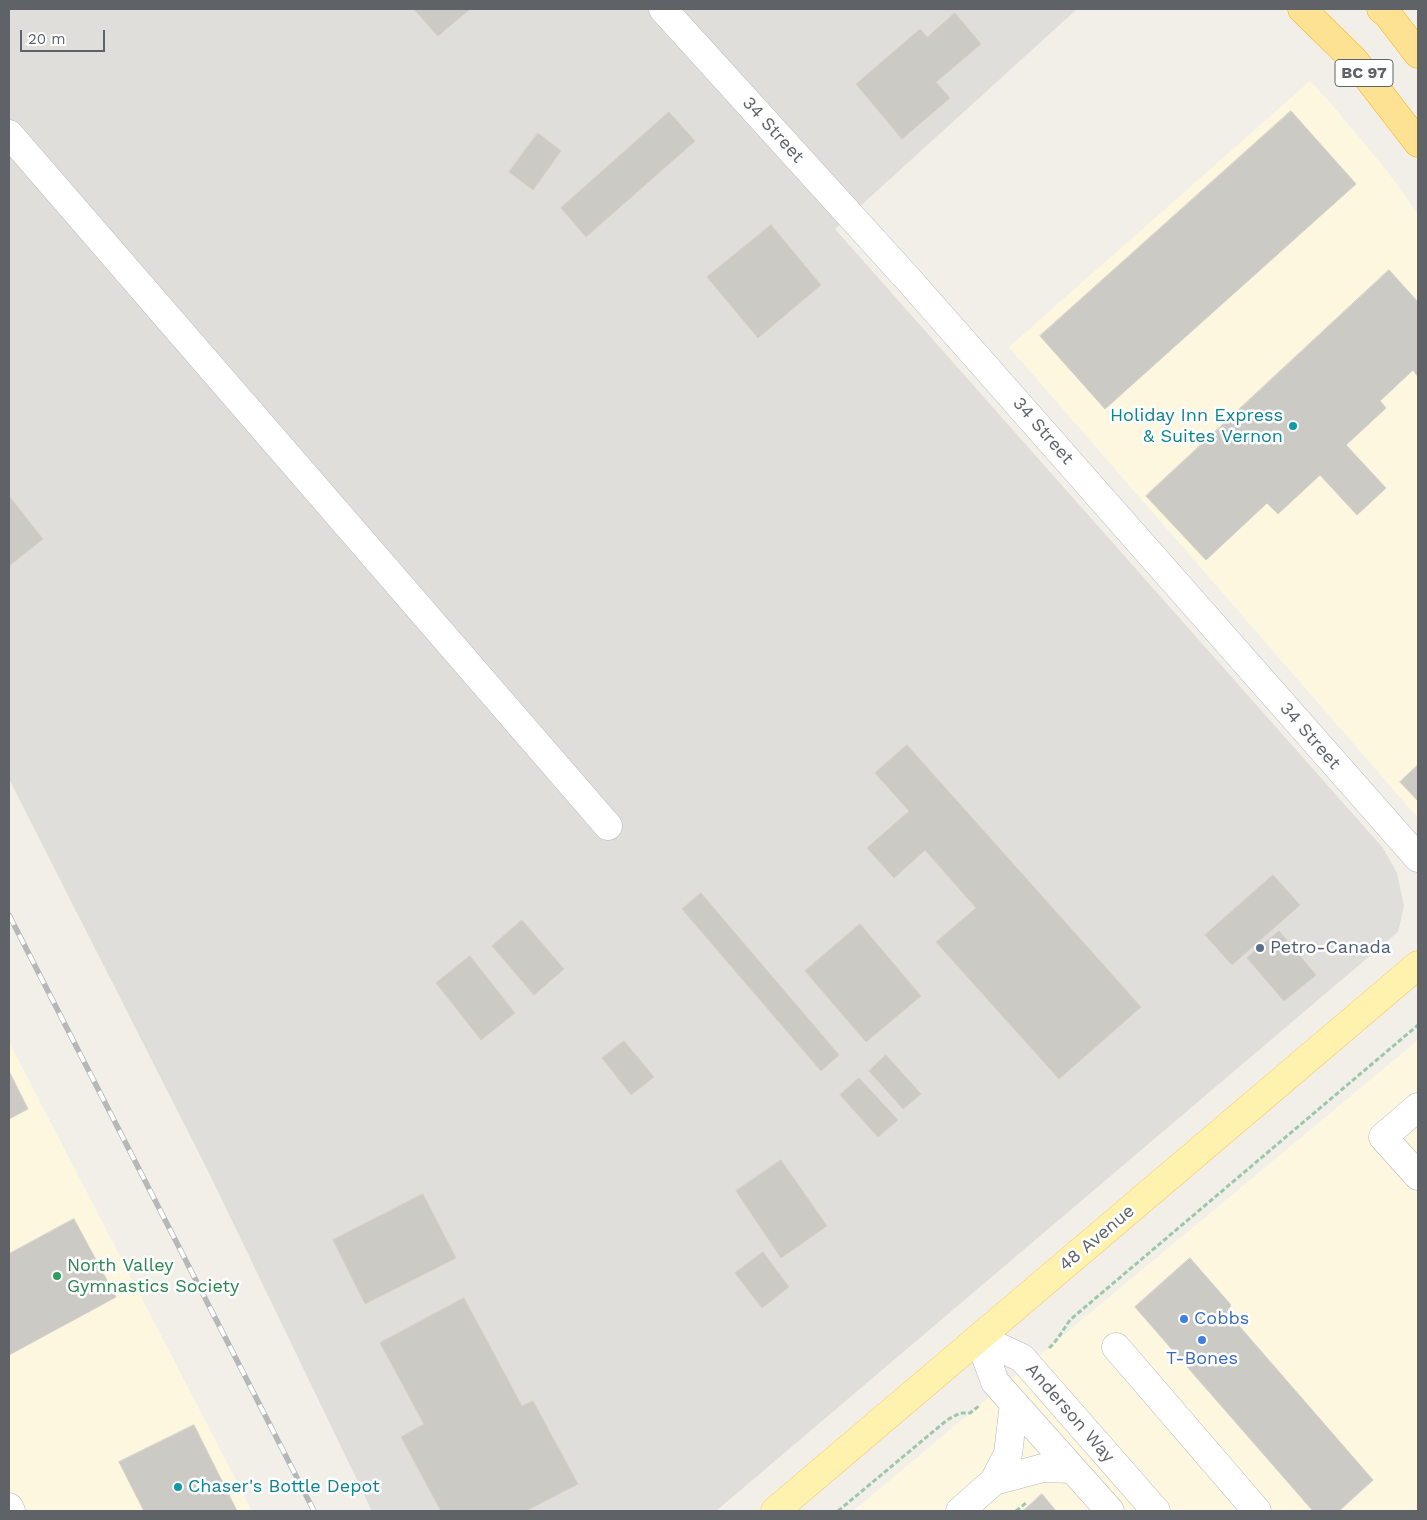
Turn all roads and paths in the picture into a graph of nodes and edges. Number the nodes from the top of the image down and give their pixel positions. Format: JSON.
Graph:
{"nodes":[{"id":1,"x":663,"y":9,"type":"edge"},
{"id":2,"x":1302,"y":9,"type":"edge"},
{"id":3,"x":1382,"y":9,"type":"edge"},
{"id":4,"x":1418,"y":54,"type":"edge"},
{"id":5,"x":9,"y":134,"type":"edge"},
{"id":6,"x":1418,"y":143,"type":"edge"},
{"id":7,"x":608,"y":826,"type":"dead end"},
{"id":8,"x":1418,"y":858,"type":"edge"},
{"id":9,"x":1418,"y":965,"type":"edge"},
{"id":10,"x":1418,"y":1025,"type":"edge"},
{"id":11,"x":1418,"y":1107,"type":"edge"},
{"id":12,"x":1418,"y":1176,"type":"edge"},
{"id":13,"x":979,"y":1338,"type":"junction"},
{"id":14,"x":1059,"y":1339,"type":"dead end"},
{"id":15,"x":1116,"y":1347,"type":"dead end"},
{"id":16,"x":1014,"y":1403,"type":"junction"},
{"id":17,"x":970,"y":1413,"type":"dead end"},
{"id":18,"x":1072,"y":1469,"type":"junction"},
{"id":19,"x":994,"y":1481,"type":"junction"},
{"id":20,"x":9,"y":1507,"type":"edge"},
{"id":21,"x":11,"y":1511,"type":"edge"},
{"id":22,"x":775,"y":1511,"type":"edge"},
{"id":23,"x":838,"y":1511,"type":"edge"},
{"id":24,"x":960,"y":1511,"type":"edge"},
{"id":25,"x":1110,"y":1511,"type":"edge"},
{"id":26,"x":1156,"y":1511,"type":"edge"},
{"id":27,"x":1258,"y":1511,"type":"edge"}],
"edges":[{"from":1,"to":8,"type":"street","name":"34 Street"},
{"from":2,"to":6,"type":"highway","number":"BC 97"},
{"from":3,"to":4,"type":"highway","number":"BC 97"},
{"from":5,"to":7,"type":"street"},
{"from":9,"to":13,"type":"main road","name":"48 Avenue"},
{"from":10,"to":14,"type":"path"},
{"from":11,"to":12,"type":"street"},
{"from":13,"to":16,"type":"street","name":"Anderson Way"},
{"from":13,"to":22,"type":"main road","name":"48 Avenue"},
{"from":13,"to":26,"type":"street","name":"Anderson Way"},
{"from":15,"to":27,"type":"street"},
{"from":16,"to":18,"type":"street","name":"Anderson Way"},
{"from":16,"to":19,"type":"street"},
{"from":17,"to":23,"type":"path"},
{"from":18,"to":19,"type":"street"},
{"from":18,"to":25,"type":"street","name":"Anderson Way"},
{"from":19,"to":24,"type":"street"},
{"from":20,"to":21,"type":"street"}]}
